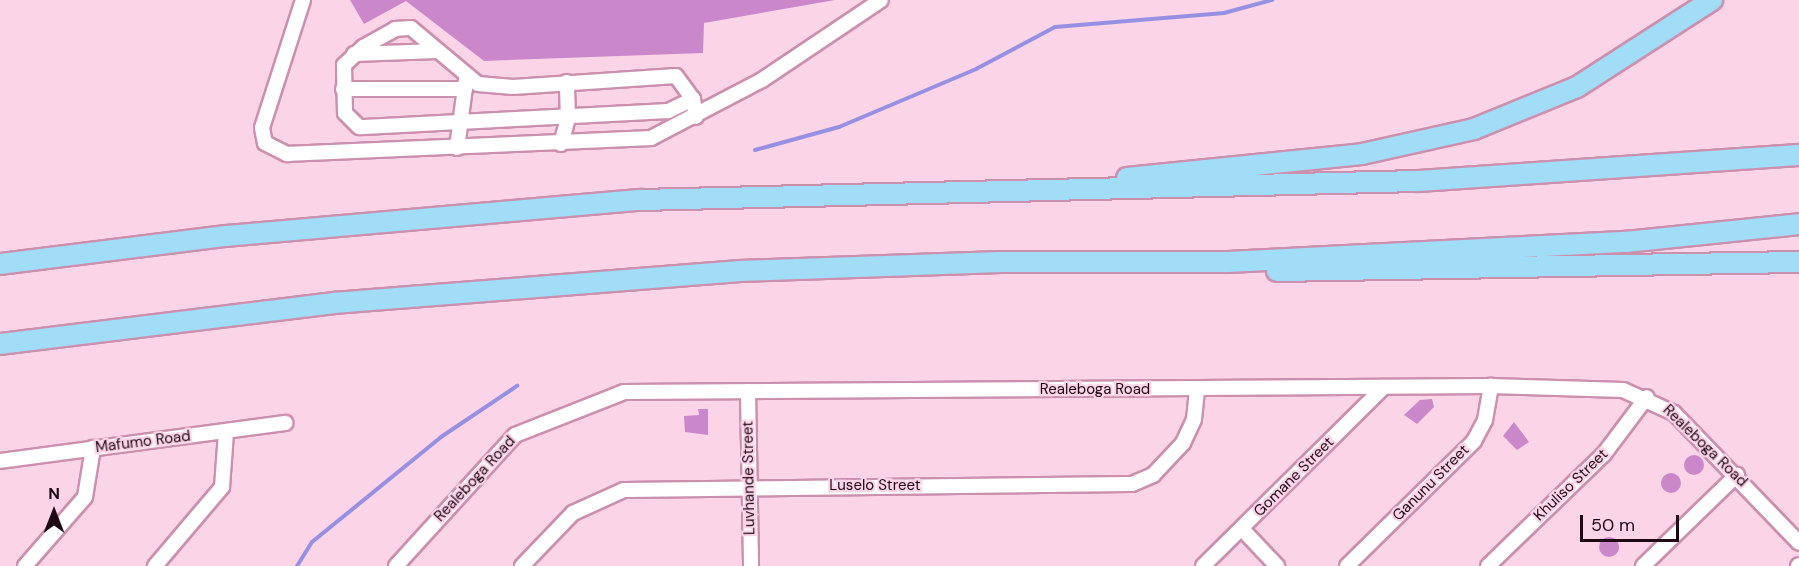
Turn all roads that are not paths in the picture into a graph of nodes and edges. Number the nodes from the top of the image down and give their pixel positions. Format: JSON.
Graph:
{"nodes":[{"id":1,"x":303,"y":0,"type":"edge"},
{"id":2,"x":880,"y":0,"type":"edge"},
{"id":3,"x":1712,"y":0,"type":"edge"},
{"id":4,"x":437,"y":51,"type":"junction"},
{"id":5,"x":352,"y":54,"type":"junction"},
{"id":6,"x":567,"y":82,"type":"junction"},
{"id":7,"x":466,"y":83,"type":"junction"},
{"id":8,"x":343,"y":89,"type":"junction"},
{"id":9,"x":693,"y":99,"type":"junction"},
{"id":10,"x":568,"y":117,"type":"junction"},
{"id":11,"x":696,"y":117,"type":"junction"},
{"id":12,"x":464,"y":123,"type":"junction"},
{"id":13,"x":561,"y":144,"type":"junction"},
{"id":14,"x":457,"y":148,"type":"junction"},
{"id":15,"x":1799,"y":154,"type":"edge"},
{"id":16,"x":993,"y":191,"type":"junction"},
{"id":17,"x":1799,"y":224,"type":"edge"},
{"id":18,"x":1228,"y":262,"type":"junction"},
{"id":19,"x":1799,"y":262,"type":"edge"},
{"id":20,"x":0,"y":264,"type":"edge"},
{"id":21,"x":0,"y":344,"type":"edge"},
{"id":22,"x":1491,"y":386,"type":"junction"},
{"id":23,"x":1384,"y":387,"type":"junction"},
{"id":24,"x":1197,"y":390,"type":"junction"},
{"id":25,"x":748,"y":391,"type":"junction"},
{"id":26,"x":1647,"y":397,"type":"junction"},
{"id":27,"x":285,"y":423,"type":"dead end"},
{"id":28,"x":226,"y":432,"type":"junction"},
{"id":29,"x":93,"y":448,"type":"junction"},
{"id":30,"x":0,"y":461,"type":"edge"},
{"id":31,"x":1737,"y":475,"type":"junction"},
{"id":32,"x":749,"y":486,"type":"junction"},
{"id":33,"x":1242,"y":529,"type":"junction"},
{"id":34,"x":1799,"y":543,"type":"edge"},
{"id":35,"x":403,"y":564,"type":"edge"},
{"id":36,"x":25,"y":566,"type":"edge"},
{"id":37,"x":155,"y":566,"type":"edge"},
{"id":38,"x":522,"y":566,"type":"edge"},
{"id":39,"x":751,"y":566,"type":"edge"},
{"id":40,"x":1203,"y":566,"type":"edge"},
{"id":41,"x":1277,"y":566,"type":"edge"},
{"id":42,"x":1347,"y":566,"type":"edge"},
{"id":43,"x":1488,"y":566,"type":"edge"},
{"id":44,"x":1643,"y":566,"type":"edge"}],
"edges":[{"from":1,"to":14,"type":"street"},
{"from":2,"to":11,"type":"street"},
{"from":3,"to":16,"type":"highway"},
{"from":4,"to":5,"type":"street"},
{"from":4,"to":5,"type":"street"},
{"from":4,"to":7,"type":"street"},
{"from":5,"to":8,"type":"street"},
{"from":6,"to":7,"type":"street"},
{"from":6,"to":9,"type":"street"},
{"from":6,"to":10,"type":"street"},
{"from":7,"to":8,"type":"street"},
{"from":7,"to":12,"type":"street"},
{"from":8,"to":12,"type":"street"},
{"from":9,"to":10,"type":"street"},
{"from":9,"to":11,"type":"street"},
{"from":10,"to":12,"type":"street"},
{"from":10,"to":13,"type":"street"},
{"from":11,"to":13,"type":"street"},
{"from":12,"to":14,"type":"street"},
{"from":13,"to":14,"type":"street"},
{"from":15,"to":16,"type":"highway"},
{"from":16,"to":20,"type":"highway"},
{"from":17,"to":18,"type":"highway"},
{"from":18,"to":19,"type":"highway"},
{"from":18,"to":21,"type":"highway"},
{"from":22,"to":23,"type":"street","name":"Realeboga Road"},
{"from":22,"to":26,"type":"street","name":"Realeboga Road"},
{"from":22,"to":42,"type":"street","name":"Ganunu Street"},
{"from":23,"to":24,"type":"street","name":"Realeboga Road"},
{"from":23,"to":33,"type":"street","name":"Gomane Street"},
{"from":24,"to":25,"type":"street","name":"Realeboga Road"},
{"from":24,"to":32,"type":"street","name":"Luselo Street"},
{"from":25,"to":32,"type":"street","name":"Luvhande Street"},
{"from":25,"to":35,"type":"street","name":"Realeboga Road"},
{"from":26,"to":31,"type":"street","name":"Realeboga Road"},
{"from":26,"to":43,"type":"street","name":"Khuliso Street"},
{"from":27,"to":28,"type":"street","name":"Mafumo Road"},
{"from":28,"to":29,"type":"street","name":"Mafumo Road"},
{"from":28,"to":37,"type":"street"},
{"from":29,"to":30,"type":"street","name":"Mafumo Road"},
{"from":29,"to":36,"type":"street"},
{"from":31,"to":34,"type":"street","name":"Realeboga Road"},
{"from":31,"to":44,"type":"street"},
{"from":32,"to":38,"type":"street","name":"Luselo Street"},
{"from":32,"to":39,"type":"street","name":"Luvhande Street"},
{"from":33,"to":40,"type":"street","name":"Gomane Street"},
{"from":33,"to":41,"type":"street"}]}
